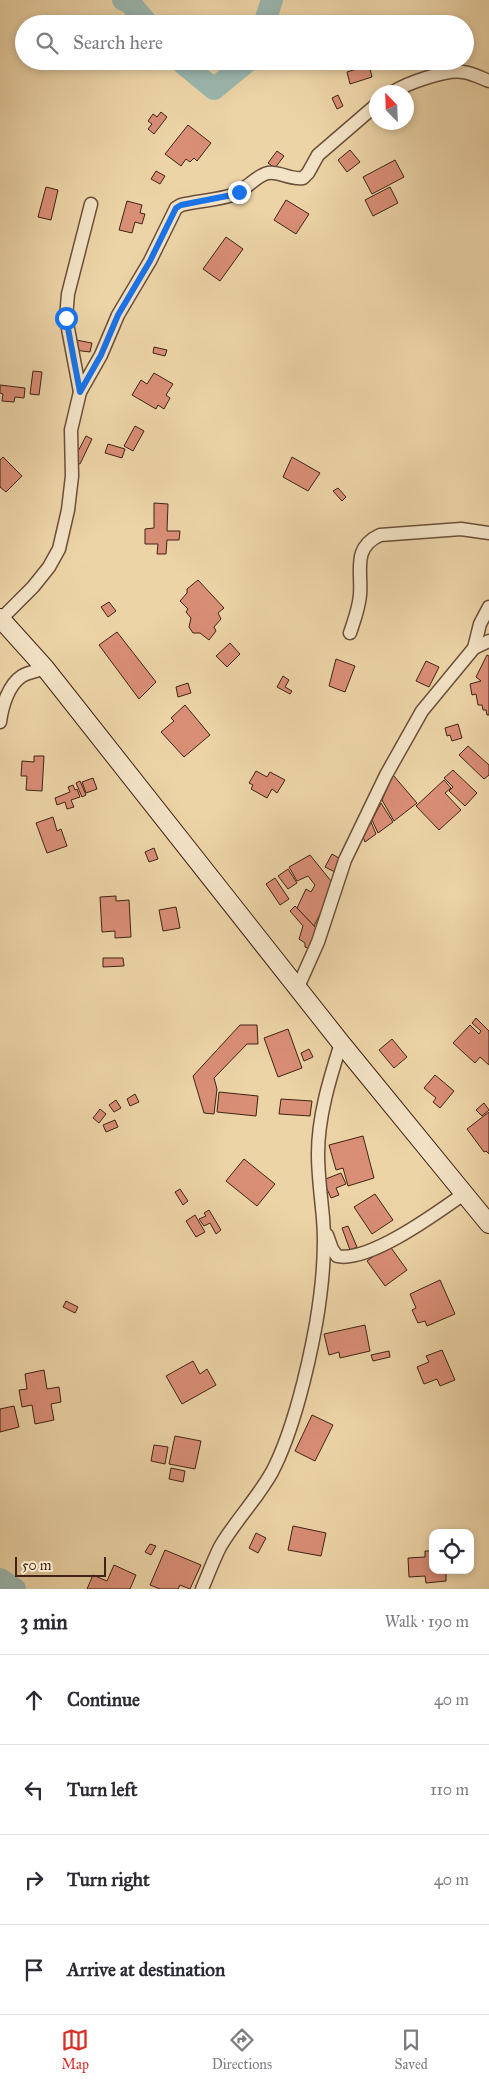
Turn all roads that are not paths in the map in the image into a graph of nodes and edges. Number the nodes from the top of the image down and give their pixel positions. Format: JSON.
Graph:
{"nodes":[{"id":1,"x":489,"y":81,"type":"edge"},
{"id":2,"x":407,"y":85,"type":"edge"},
{"id":3,"x":369,"y":111,"type":"edge"},
{"id":4,"x":91,"y":204,"type":"dead end"},
{"id":5,"x":80,"y":392,"type":"junction"},
{"id":6,"x":489,"y":533,"type":"edge"},
{"id":7,"x":489,"y":608,"type":"edge"},
{"id":8,"x":0,"y":618,"type":"edge"},
{"id":9,"x":350,"y":633,"type":"dead end"},
{"id":10,"x":489,"y":641,"type":"edge"},
{"id":11,"x":474,"y":648,"type":"junction"},
{"id":12,"x":45,"y":668,"type":"junction"},
{"id":13,"x":0,"y":722,"type":"edge"},
{"id":14,"x":298,"y":988,"type":"junction"},
{"id":15,"x":341,"y":1043,"type":"junction"},
{"id":16,"x":465,"y":1193,"type":"junction"},
{"id":17,"x":323,"y":1219,"type":"junction"},
{"id":18,"x":489,"y":1224,"type":"edge"},
{"id":19,"x":202,"y":1589,"type":"edge"}],
"edges":[{"from":1,"to":2,"type":"street"},
{"from":3,"to":5,"type":"street"},
{"from":4,"to":5,"type":"street"},
{"from":5,"to":8,"type":"street"},
{"from":6,"to":9,"type":"street"},
{"from":7,"to":11,"type":"street"},
{"from":8,"to":12,"type":"main road"},
{"from":10,"to":11,"type":"street"},
{"from":11,"to":14,"type":"street"},
{"from":12,"to":13,"type":"street"},
{"from":12,"to":14,"type":"main road"},
{"from":14,"to":15,"type":"main road"},
{"from":15,"to":16,"type":"main road"},
{"from":15,"to":17,"type":"street"},
{"from":16,"to":17,"type":"street"},
{"from":16,"to":18,"type":"main road"},
{"from":17,"to":19,"type":"street"}]}
